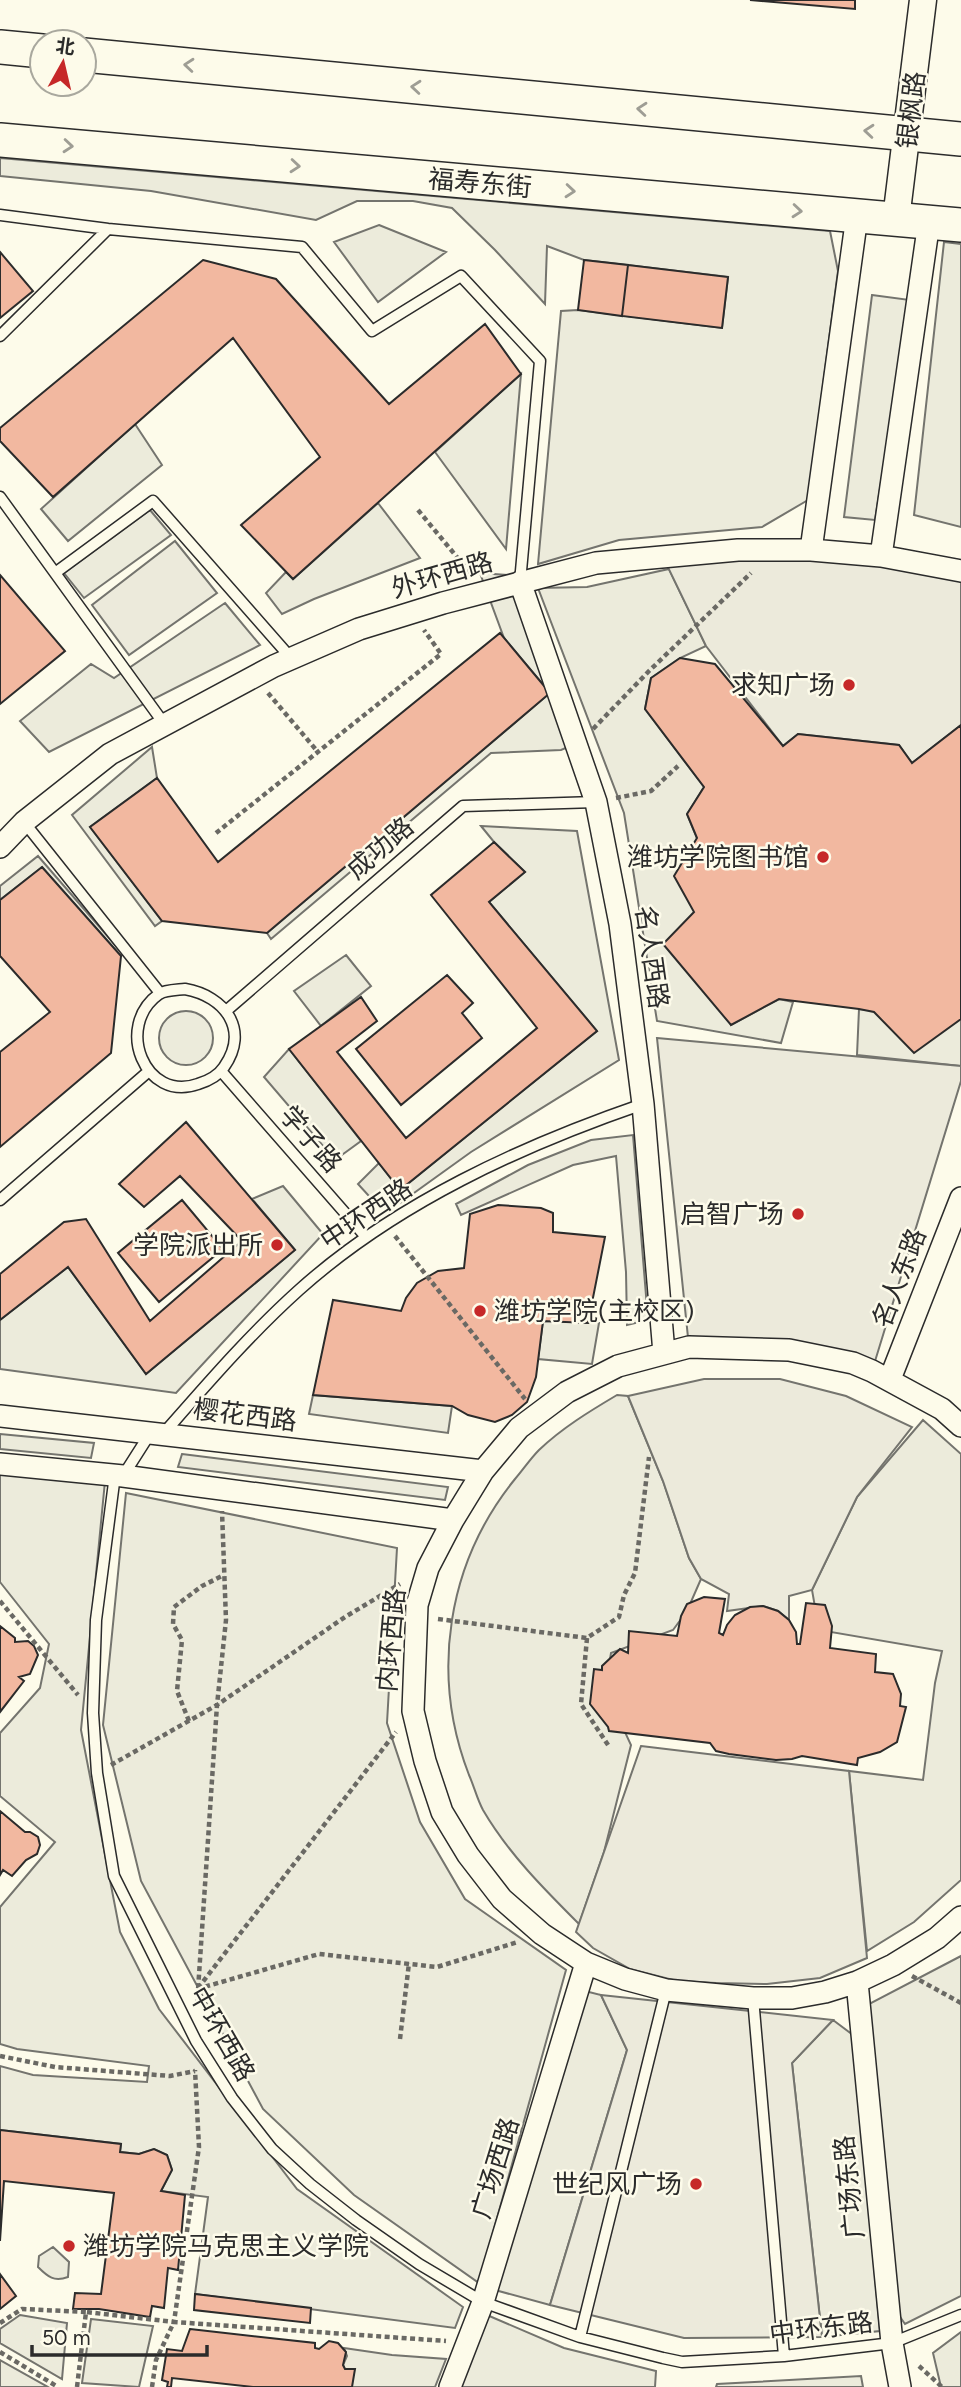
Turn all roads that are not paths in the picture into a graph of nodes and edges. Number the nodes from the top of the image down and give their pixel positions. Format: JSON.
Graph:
{"nodes":[{"id":1,"x":923,"y":0,"type":"edge"},
{"id":2,"x":0,"y":47,"type":"edge"},
{"id":3,"x":28,"y":50,"type":"edge"},
{"id":4,"x":98,"y":56,"type":"edge"},
{"id":5,"x":908,"y":134,"type":"junction"},
{"id":6,"x":0,"y":139,"type":"edge"},
{"id":7,"x":961,"y":139,"type":"edge"},
{"id":8,"x":0,"y":215,"type":"edge"},
{"id":9,"x":857,"y":216,"type":"junction"},
{"id":10,"x":929,"y":222,"type":"edge"},
{"id":11,"x":108,"y":229,"type":"junction"},
{"id":12,"x":0,"y":336,"type":"edge"},
{"id":13,"x":0,"y":497,"type":"edge"},
{"id":14,"x":811,"y":550,"type":"junction"},
{"id":15,"x":881,"y":556,"type":"junction"},
{"id":16,"x":961,"y":571,"type":"edge"},
{"id":17,"x":55,"y":573,"type":"junction"},
{"id":18,"x":520,"y":582,"type":"junction"},
{"id":19,"x":291,"y":659,"type":"junction"},
{"id":20,"x":165,"y":725,"type":"junction"},
{"id":21,"x":596,"y":802,"type":"junction"},
{"id":22,"x":24,"y":822,"type":"junction"},
{"id":23,"x":0,"y":847,"type":"edge"},
{"id":24,"x":160,"y":993,"type":"junction"},
{"id":25,"x":226,"y":1011,"type":"junction"},
{"id":26,"x":149,"y":1071,"type":"junction"},
{"id":27,"x":221,"y":1071,"type":"junction"},
{"id":28,"x":643,"y":1104,"type":"junction"},
{"id":29,"x":961,"y":1198,"type":"edge"},
{"id":30,"x":0,"y":1200,"type":"edge"},
{"id":31,"x":366,"y":1237,"type":"junction"},
{"id":32,"x":664,"y":1353,"type":"junction"},
{"id":33,"x":890,"y":1379,"type":"junction"},
{"id":34,"x":0,"y":1416,"type":"edge"},
{"id":35,"x":961,"y":1426,"type":"edge"},
{"id":36,"x":157,"y":1433,"type":"junction"},
{"id":37,"x":0,"y":1464,"type":"edge"},
{"id":38,"x":483,"y":1471,"type":"junction"},
{"id":39,"x":119,"y":1476,"type":"junction"},
{"id":40,"x":453,"y":1520,"type":"junction"},
{"id":41,"x":961,"y":1917,"type":"edge"},
{"id":42,"x":586,"y":1963,"type":"junction"},
{"id":43,"x":857,"y":1982,"type":"junction"},
{"id":44,"x":666,"y":1990,"type":"junction"},
{"id":45,"x":753,"y":1998,"type":"junction"},
{"id":46,"x":483,"y":2302,"type":"junction"},
{"id":47,"x":961,"y":2315,"type":"edge"},
{"id":48,"x":580,"y":2337,"type":"junction"},
{"id":49,"x":892,"y":2343,"type":"junction"},
{"id":50,"x":784,"y":2357,"type":"junction"},
{"id":51,"x":682,"y":2362,"type":"joint"},
{"id":52,"x":450,"y":2387,"type":"edge"},
{"id":53,"x":900,"y":2387,"type":"edge"}],
"edges":[{"from":1,"to":5,"type":"street","name":"银枫路"},
{"from":2,"to":3,"type":"main road"},
{"from":5,"to":4,"type":"main road","one_way":true},
{"from":5,"to":7,"type":"main road"},
{"from":5,"to":10,"type":"street","name":"银枫路"},
{"from":6,"to":9,"type":"main road","name":"福寿东街","one_way":true},
{"from":8,"to":11,"type":"lane"},
{"from":9,"to":10,"type":"main road","name":"福寿东街"},
{"from":9,"to":14,"type":"street"},
{"from":10,"to":15,"type":"street"},
{"from":11,"to":12,"type":"lane"},
{"from":11,"to":18,"type":"lane"},
{"from":13,"to":17,"type":"lane"},
{"from":14,"to":15,"type":"street","name":"外环西路"},
{"from":14,"to":18,"type":"street","name":"外环西路"},
{"from":15,"to":16,"type":"street","name":"外环西路"},
{"from":17,"to":19,"type":"lane"},
{"from":17,"to":20,"type":"lane"},
{"from":18,"to":19,"type":"street","name":"外环西路"},
{"from":18,"to":21,"type":"street","name":"名人西路"},
{"from":19,"to":20,"type":"street","name":"外环西路"},
{"from":20,"to":22,"type":"street","name":"外环西路"},
{"from":21,"to":25,"type":"lane","name":"成功路"},
{"from":21,"to":28,"type":"street","name":"名人西路"},
{"from":22,"to":23,"type":"street","name":"外环西路"},
{"from":22,"to":24,"type":"lane"},
{"from":24,"to":25,"type":"lane"},
{"from":24,"to":26,"type":"lane"},
{"from":25,"to":27,"type":"lane"},
{"from":26,"to":27,"type":"lane"},
{"from":26,"to":30,"type":"lane"},
{"from":27,"to":31,"type":"lane","name":"学子路"},
{"from":28,"to":31,"type":"lane","name":"中环西路"},
{"from":28,"to":32,"type":"street","name":"名人西路"},
{"from":29,"to":33,"type":"street","name":"名人东路"},
{"from":31,"to":36,"type":"lane","name":"中环西路"},
{"from":32,"to":33,"type":"street","name":"内环西路"},
{"from":32,"to":38,"type":"street","name":"内环西路"},
{"from":33,"to":35,"type":"street","name":"内环西路"},
{"from":34,"to":36,"type":"street","name":"樱花西路"},
{"from":36,"to":38,"type":"street","name":"樱花西路"},
{"from":36,"to":39,"type":"lane","name":"中环西路"},
{"from":37,"to":39,"type":"street"},
{"from":38,"to":40,"type":"street","name":"内环西路"},
{"from":39,"to":40,"type":"street"},
{"from":39,"to":46,"type":"lane","name":"中环西路"},
{"from":40,"to":42,"type":"street","name":"内环西路"},
{"from":41,"to":43,"type":"street","name":"内环西路"},
{"from":42,"to":44,"type":"street","name":"内环西路"},
{"from":42,"to":46,"type":"street","name":"广场西路"},
{"from":43,"to":45,"type":"street","name":"内环西路"},
{"from":43,"to":49,"type":"street","name":"广场东路"},
{"from":44,"to":45,"type":"street","name":"内环西路"},
{"from":44,"to":48,"type":"lane"},
{"from":45,"to":50,"type":"lane"},
{"from":46,"to":48,"type":"lane","name":"中环西路"},
{"from":46,"to":52,"type":"street","name":"广场西路"},
{"from":47,"to":49,"type":"lane","name":"中环东路"},
{"from":48,"to":51,"type":"lane","name":"中环西路"},
{"from":49,"to":50,"type":"lane","name":"中环东路"},
{"from":49,"to":53,"type":"street","name":"广场东路"},
{"from":50,"to":51,"type":"lane","name":"中环东路"}]}
